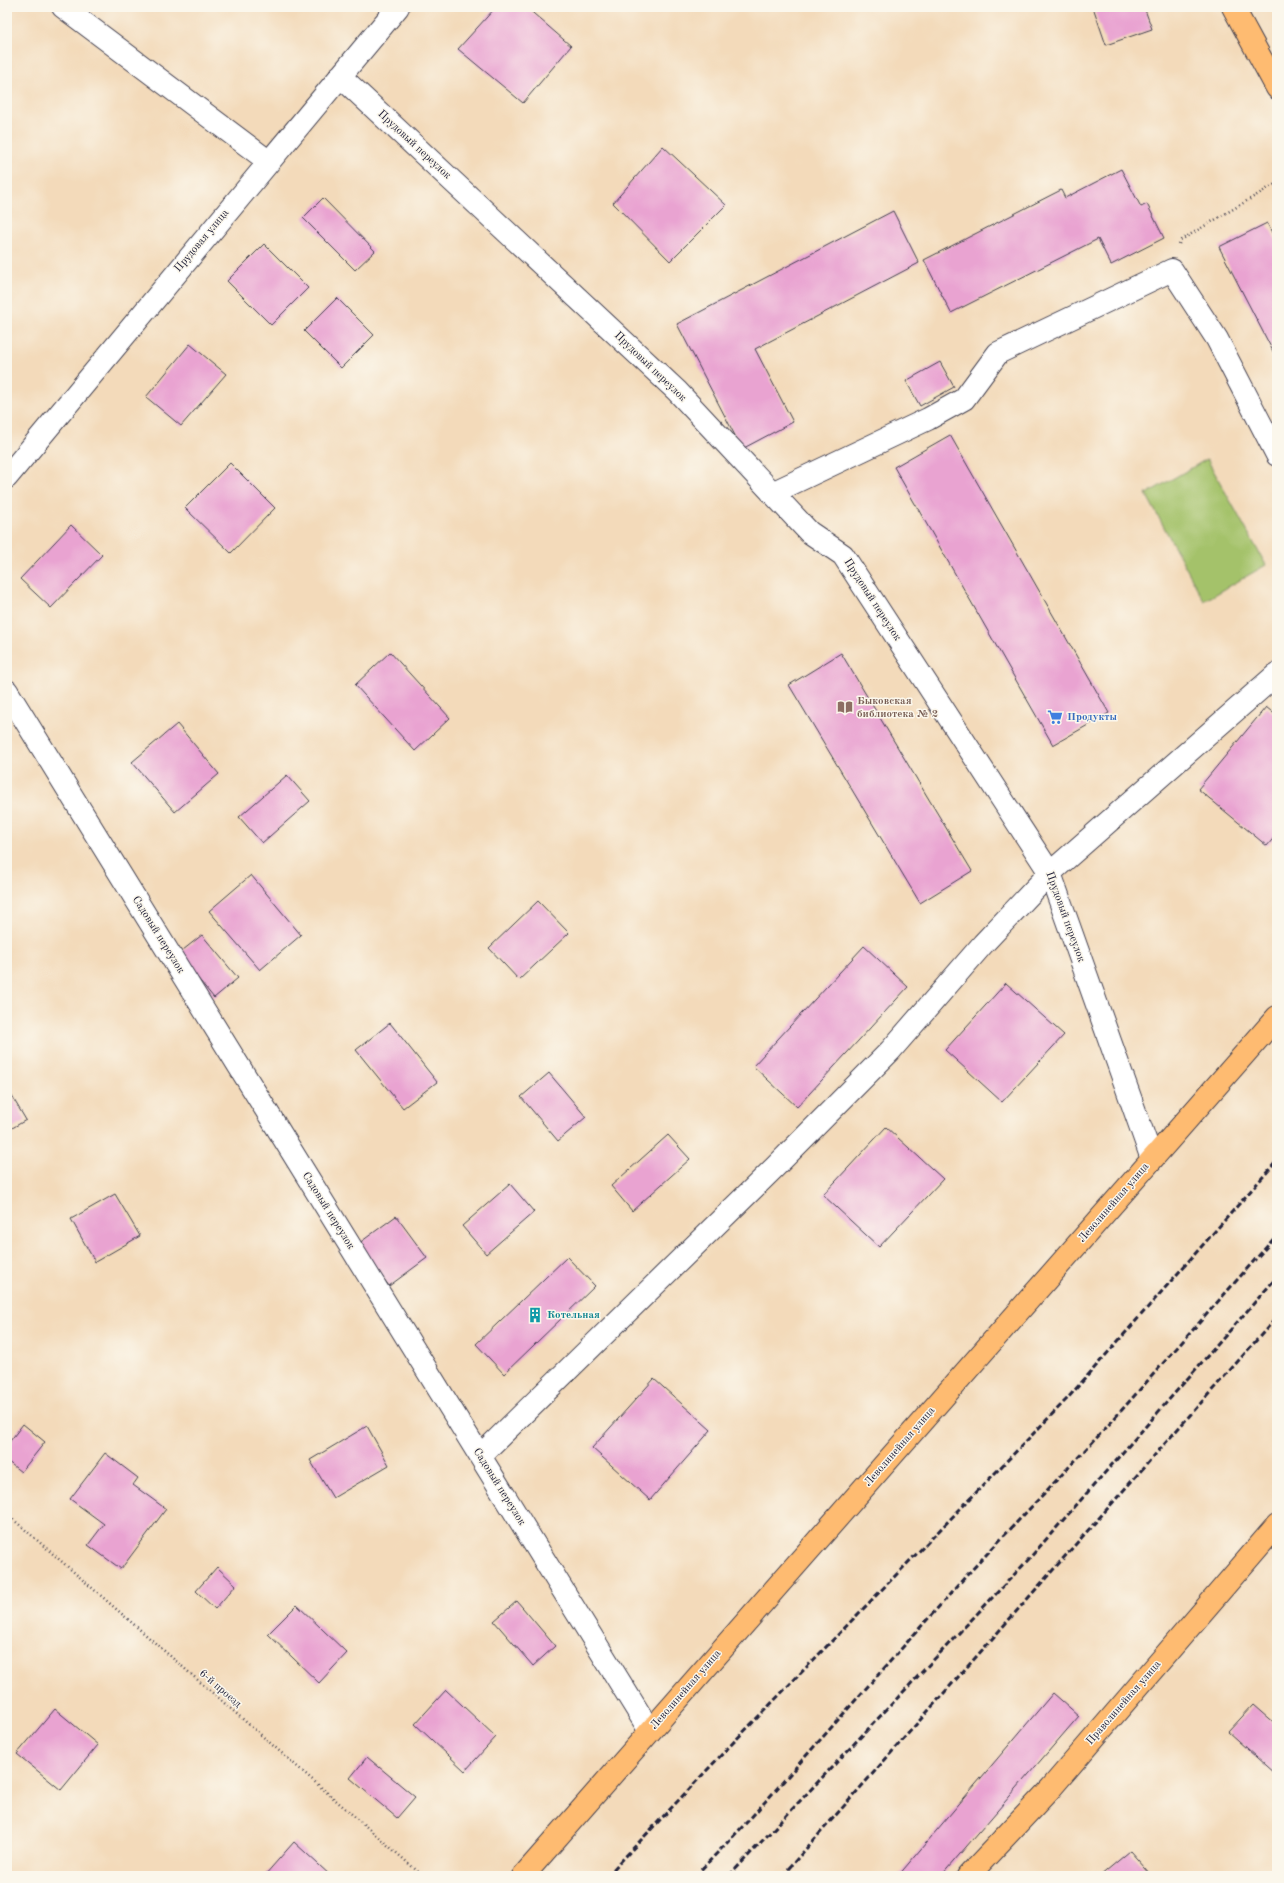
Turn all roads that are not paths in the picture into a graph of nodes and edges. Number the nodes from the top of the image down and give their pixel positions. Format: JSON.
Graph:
{"nodes":[{"id":1,"x":63,"y":7,"type":"edge"},
{"id":2,"x":398,"y":7,"type":"edge"},
{"id":3,"x":1233,"y":7,"type":"edge"},
{"id":4,"x":340,"y":76,"type":"junction"},
{"id":5,"x":1277,"y":88,"type":"edge"},
{"id":6,"x":268,"y":161,"type":"junction"},
{"id":7,"x":1277,"y":455,"type":"edge"},
{"id":8,"x":7,"y":477,"type":"edge"},
{"id":9,"x":772,"y":492,"type":"junction"},
{"id":10,"x":1277,"y":674,"type":"edge"},
{"id":11,"x":7,"y":691,"type":"edge"},
{"id":12,"x":1050,"y":873,"type":"junction"},
{"id":13,"x":1277,"y":1017,"type":"edge"},
{"id":14,"x":1152,"y":1159,"type":"junction"},
{"id":15,"x":480,"y":1456,"type":"junction"},
{"id":16,"x":1277,"y":1525,"type":"edge"},
{"id":17,"x":650,"y":1731,"type":"junction"},
{"id":18,"x":523,"y":1876,"type":"edge"},
{"id":19,"x":968,"y":1876,"type":"edge"}],
"edges":[{"from":1,"to":6,"type":"street"},
{"from":2,"to":4,"type":"street","name":"Прудовая улица"},
{"from":3,"to":5,"type":"main road"},
{"from":4,"to":6,"type":"street","name":"Прудовая улица"},
{"from":4,"to":9,"type":"street","name":"Прудовый переулок"},
{"from":6,"to":8,"type":"street","name":"Прудовая улица"},
{"from":7,"to":9,"type":"street"},
{"from":9,"to":12,"type":"street","name":"Прудовый переулок"},
{"from":10,"to":12,"type":"street"},
{"from":11,"to":15,"type":"street","name":"Садовый переулок"},
{"from":12,"to":14,"type":"street","name":"Прудовый переулок"},
{"from":12,"to":15,"type":"street"},
{"from":13,"to":14,"type":"main road","name":"Леволинейная улица"},
{"from":14,"to":17,"type":"main road","name":"Леволинейная улица"},
{"from":15,"to":17,"type":"street","name":"Садовый переулок"},
{"from":16,"to":19,"type":"main road","name":"Праволинейная улица"},
{"from":17,"to":18,"type":"main road","name":"Леволинейная улица"}]}
